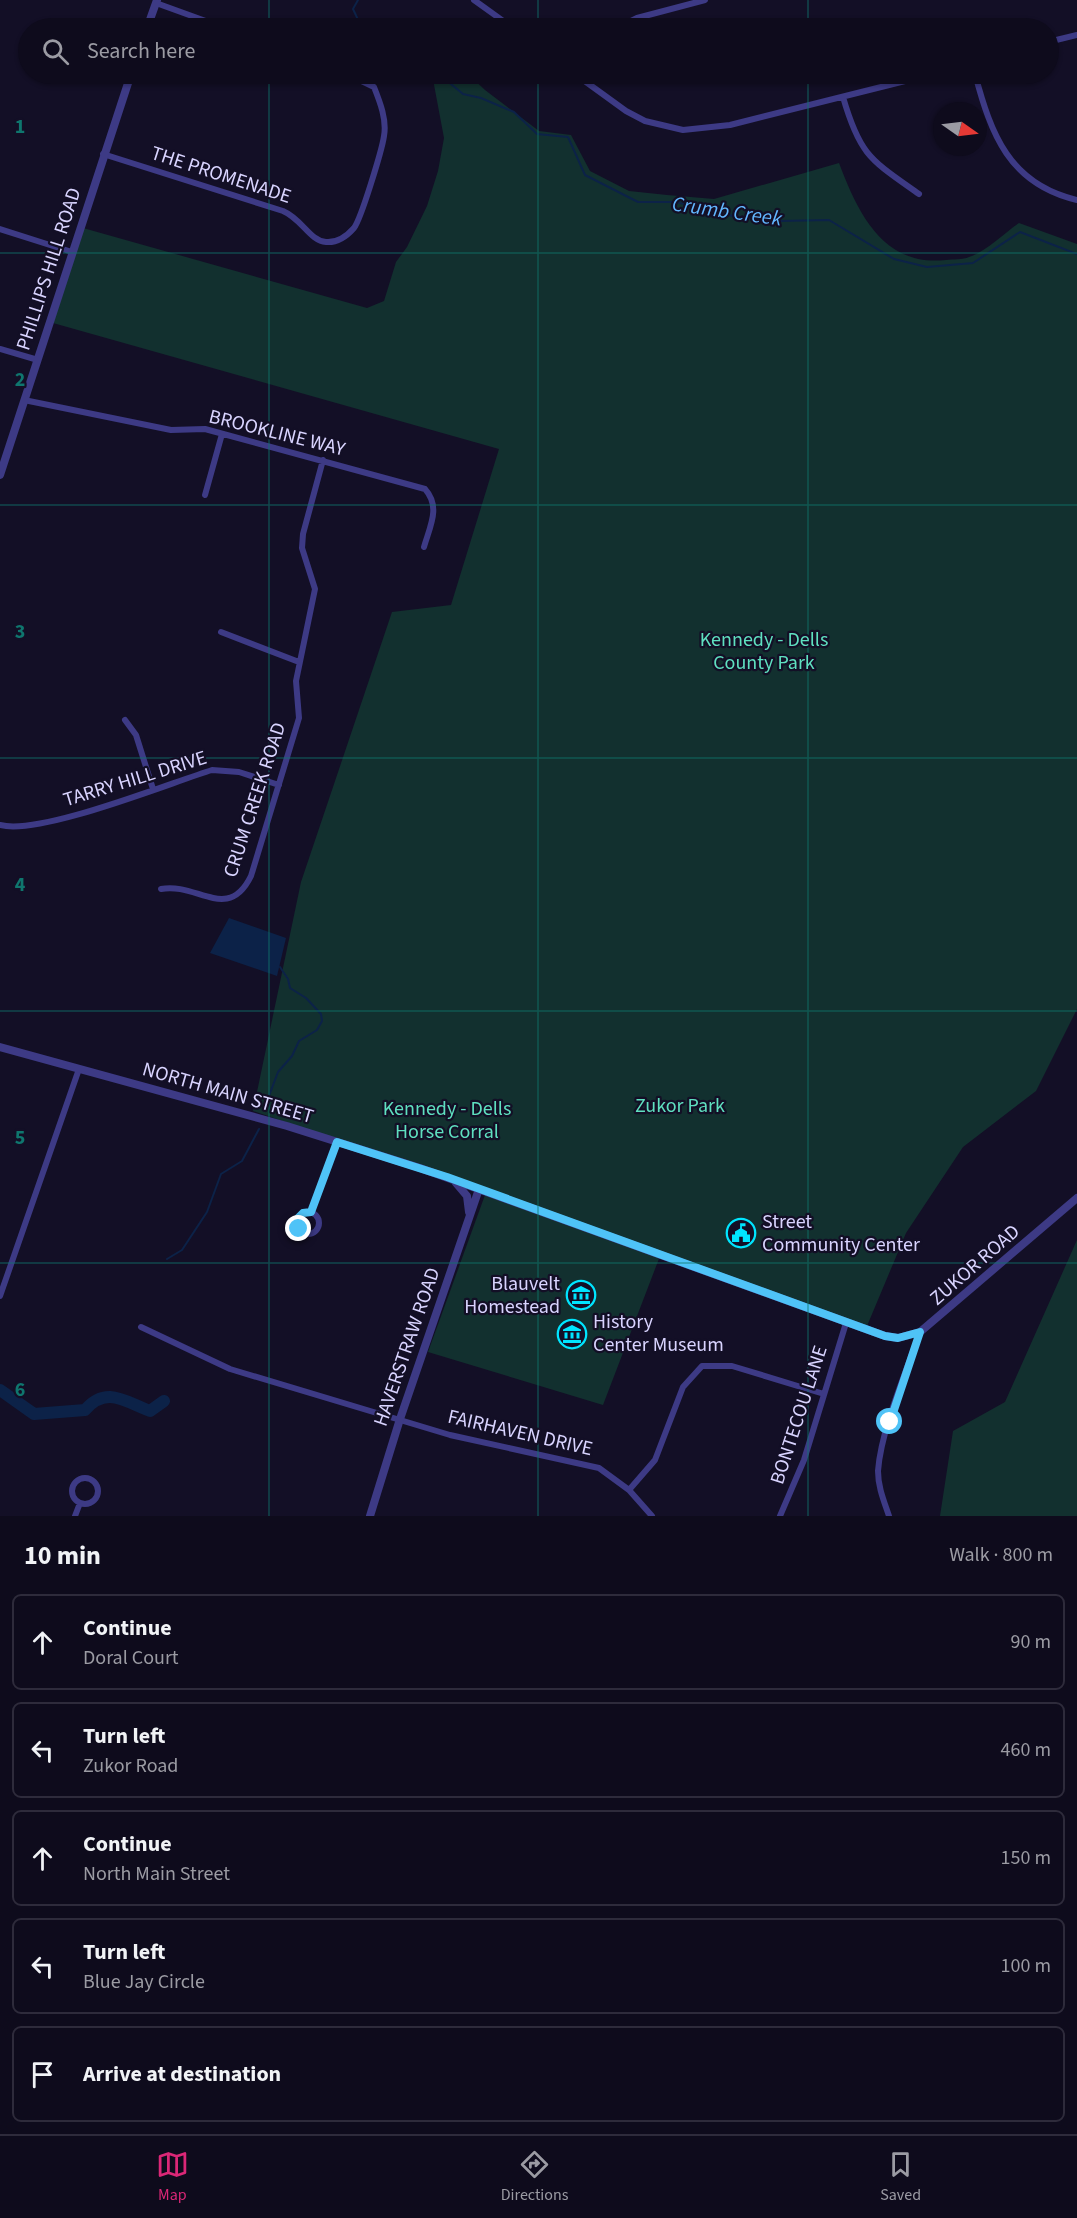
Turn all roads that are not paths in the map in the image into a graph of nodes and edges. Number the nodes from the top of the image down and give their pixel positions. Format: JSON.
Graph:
{"nodes":[{"id":1,"x":474,"y":0,"type":"edge"},
{"id":2,"x":705,"y":0,"type":"edge"},
{"id":3,"x":157,"y":2,"type":"edge"},
{"id":4,"x":151,"y":18,"type":"edge"},
{"id":5,"x":199,"y":18,"type":"edge"},
{"id":6,"x":499,"y":18,"type":"edge"},
{"id":7,"x":638,"y":18,"type":"edge"},
{"id":8,"x":1077,"y":35,"type":"edge"},
{"id":9,"x":1059,"y":39,"type":"edge"},
{"id":10,"x":128,"y":84,"type":"edge"},
{"id":11,"x":368,"y":84,"type":"edge"},
{"id":12,"x":592,"y":84,"type":"edge"},
{"id":13,"x":894,"y":84,"type":"edge"},
{"id":14,"x":978,"y":84,"type":"edge"},
{"id":15,"x":843,"y":97,"type":"junction"},
{"id":16,"x":103,"y":154,"type":"junction"},
{"id":17,"x":919,"y":194,"type":"dead end"},
{"id":18,"x":1077,"y":200,"type":"edge"},
{"id":19,"x":0,"y":229,"type":"edge"},
{"id":20,"x":72,"y":252,"type":"junction"},
{"id":21,"x":0,"y":349,"type":"edge"},
{"id":22,"x":38,"y":360,"type":"junction"},
{"id":23,"x":24,"y":400,"type":"junction"},
{"id":24,"x":222,"y":434,"type":"junction"},
{"id":25,"x":323,"y":460,"type":"junction"},
{"id":26,"x":0,"y":475,"type":"edge"},
{"id":27,"x":205,"y":495,"type":"dead end"},
{"id":28,"x":424,"y":547,"type":"dead end"},
{"id":29,"x":221,"y":632,"type":"dead end"},
{"id":30,"x":299,"y":662,"type":"junction"},
{"id":31,"x":125,"y":720,"type":"dead end"},
{"id":32,"x":279,"y":785,"type":"junction"},
{"id":33,"x":153,"y":789,"type":"junction"},
{"id":34,"x":0,"y":825,"type":"edge"},
{"id":35,"x":161,"y":889,"type":"dead end"},
{"id":36,"x":0,"y":1047,"type":"edge"},
{"id":37,"x":79,"y":1070,"type":"junction"},
{"id":38,"x":337,"y":1142,"type":"junction"},
{"id":39,"x":447,"y":1177,"type":"junction"},
{"id":40,"x":479,"y":1189,"type":"junction"},
{"id":41,"x":1077,"y":1198,"type":"edge"},
{"id":42,"x":311,"y":1212,"type":"dead end"},
{"id":43,"x":467,"y":1221,"type":"junction"},
{"id":44,"x":0,"y":1296,"type":"edge"},
{"id":45,"x":846,"y":1323,"type":"junction"},
{"id":46,"x":141,"y":1327,"type":"dead end"},
{"id":47,"x":920,"y":1332,"type":"junction"},
{"id":48,"x":824,"y":1394,"type":"junction"},
{"id":49,"x":400,"y":1419,"type":"junction"},
{"id":50,"x":629,"y":1490,"type":"junction"},
{"id":51,"x":80,"y":1503,"type":"junction"},
{"id":52,"x":75,"y":1516,"type":"edge"},
{"id":53,"x":370,"y":1516,"type":"edge"},
{"id":54,"x":652,"y":1516,"type":"edge"},
{"id":55,"x":780,"y":1516,"type":"edge"},
{"id":56,"x":889,"y":1516,"type":"edge"}],
"edges":[{"from":1,"to":6,"type":"street"},
{"from":2,"to":7,"type":"street"},
{"from":3,"to":4,"type":"street"},
{"from":3,"to":5,"type":"street"},
{"from":8,"to":9,"type":"street"},
{"from":10,"to":16,"type":"street","name":"PHILLIPS HILL ROAD"},
{"from":11,"to":16,"type":"street","name":"THE PROMENADE"},
{"from":12,"to":15,"type":"street"},
{"from":13,"to":15,"type":"street"},
{"from":14,"to":18,"type":"street"},
{"from":15,"to":17,"type":"street"},
{"from":16,"to":20,"type":"street","name":"PHILLIPS HILL ROAD"},
{"from":19,"to":20,"type":"street"},
{"from":20,"to":22,"type":"street","name":"PHILLIPS HILL ROAD"},
{"from":21,"to":22,"type":"street"},
{"from":22,"to":23,"type":"street","name":"PHILLIPS HILL ROAD"},
{"from":23,"to":24,"type":"street","name":"BROOKLINE WAY"},
{"from":23,"to":26,"type":"street","name":"PHILLIPS HILL ROAD"},
{"from":24,"to":25,"type":"street","name":"BROOKLINE WAY"},
{"from":24,"to":27,"type":"street"},
{"from":25,"to":28,"type":"street","name":"BROOKLINE WAY"},
{"from":25,"to":30,"type":"street","name":"CRUM CREEK ROAD"},
{"from":29,"to":30,"type":"street"},
{"from":30,"to":32,"type":"street","name":"CRUM CREEK ROAD"},
{"from":31,"to":33,"type":"street"},
{"from":32,"to":33,"type":"street","name":"TARRY HILL DRIVE"},
{"from":32,"to":35,"type":"street","name":"CRUM CREEK ROAD"},
{"from":33,"to":34,"type":"street","name":"TARRY HILL DRIVE"},
{"from":36,"to":37,"type":"street","name":"NORTH MAIN STREET"},
{"from":37,"to":38,"type":"street","name":"NORTH MAIN STREET"},
{"from":37,"to":44,"type":"street"},
{"from":38,"to":39,"type":"street","name":"NORTH MAIN STREET"},
{"from":38,"to":42,"type":"street"},
{"from":39,"to":40,"type":"street","name":"NORTH MAIN STREET"},
{"from":39,"to":43,"type":"street"},
{"from":40,"to":43,"type":"street","name":"HAVERSTRAW ROAD"},
{"from":40,"to":45,"type":"street"},
{"from":41,"to":47,"type":"street","name":"ZUKOR ROAD"},
{"from":43,"to":49,"type":"street","name":"HAVERSTRAW ROAD"},
{"from":45,"to":47,"type":"street"},
{"from":45,"to":48,"type":"street","name":"BONTECOU LANE"},
{"from":46,"to":49,"type":"street","name":"FAIRHAVEN DRIVE"},
{"from":47,"to":56,"type":"street"},
{"from":48,"to":50,"type":"street"},
{"from":48,"to":55,"type":"street","name":"BONTECOU LANE"},
{"from":49,"to":50,"type":"street","name":"FAIRHAVEN DRIVE"},
{"from":49,"to":53,"type":"street","name":"HAVERSTRAW ROAD"},
{"from":50,"to":54,"type":"street","name":"FAIRHAVEN DRIVE"},
{"from":51,"to":51,"type":"street"},
{"from":51,"to":52,"type":"street"}]}
